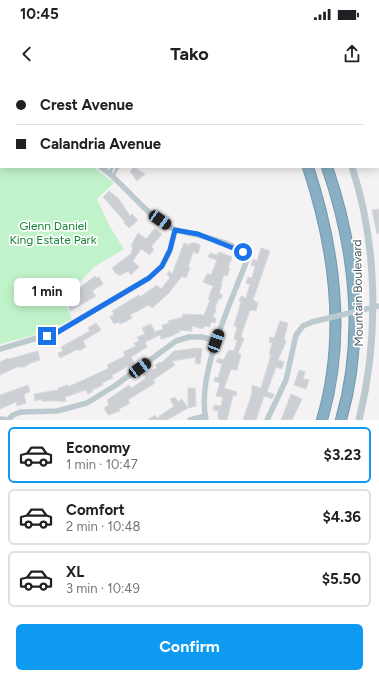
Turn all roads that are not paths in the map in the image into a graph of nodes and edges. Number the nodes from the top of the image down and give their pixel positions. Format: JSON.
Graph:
{"nodes":[{"id":1,"x":103,"y":168,"type":"edge"},
{"id":2,"x":112,"y":168,"type":"edge"},
{"id":3,"x":117,"y":168,"type":"edge"},
{"id":4,"x":308,"y":168,"type":"edge"},
{"id":5,"x":327,"y":168,"type":"edge"},
{"id":6,"x":352,"y":168,"type":"edge"},
{"id":7,"x":111,"y":174,"type":"junction"},
{"id":8,"x":175,"y":230,"type":"junction"},
{"id":9,"x":379,"y":306,"type":"edge"},
{"id":10,"x":216,"y":341,"type":"junction"},
{"id":11,"x":0,"y":349,"type":"edge"},
{"id":12,"x":205,"y":418,"type":"edge"},
{"id":13,"x":0,"y":419,"type":"edge"},
{"id":14,"x":8,"y":420,"type":"edge"},
{"id":15,"x":190,"y":420,"type":"edge"},
{"id":16,"x":267,"y":420,"type":"edge"},
{"id":17,"x":322,"y":420,"type":"edge"},
{"id":18,"x":341,"y":420,"type":"edge"},
{"id":19,"x":359,"y":420,"type":"edge"}],
"edges":[{"from":1,"to":7,"type":"street"},
{"from":2,"to":7,"type":"lane"},
{"from":3,"to":7,"type":"lane"},
{"from":4,"to":17,"type":"highway"},
{"from":5,"to":18,"type":"highway"},
{"from":6,"to":19,"type":"street","name":"Mountain Boulevard"},
{"from":7,"to":8,"type":"street"},
{"from":8,"to":10,"type":"street"},
{"from":8,"to":11,"type":"street"},
{"from":9,"to":16,"type":"street","bridge":true},
{"from":10,"to":12,"type":"street"},
{"from":10,"to":14,"type":"street"},
{"from":12,"to":15,"type":"street"},
{"from":13,"to":14,"type":"street"}]}
